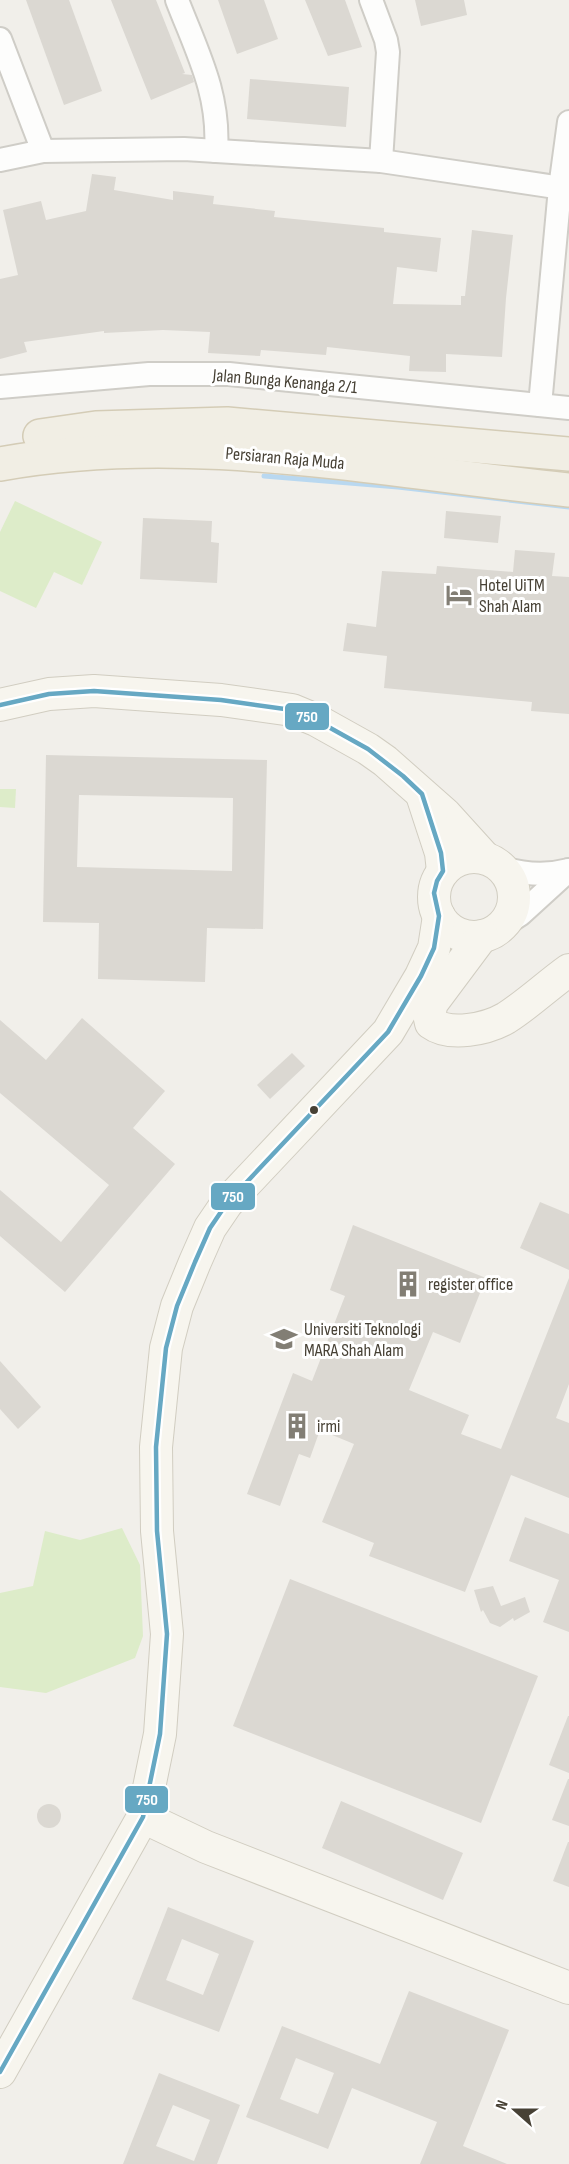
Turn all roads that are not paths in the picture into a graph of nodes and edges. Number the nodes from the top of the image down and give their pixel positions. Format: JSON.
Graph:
{"nodes":[{"id":1,"x":177,"y":0,"type":"edge"},
{"id":2,"x":371,"y":0,"type":"edge"},
{"id":3,"x":0,"y":39,"type":"edge"},
{"id":4,"x":569,"y":122,"type":"edge"},
{"id":5,"x":43,"y":151,"type":"junction"},
{"id":6,"x":216,"y":151,"type":"junction"},
{"id":7,"x":0,"y":160,"type":"edge"},
{"id":8,"x":381,"y":161,"type":"junction"},
{"id":9,"x":564,"y":189,"type":"edge"},
{"id":10,"x":0,"y":387,"type":"edge"},
{"id":11,"x":540,"y":405,"type":"junction"},
{"id":12,"x":569,"y":408,"type":"edge"},
{"id":13,"x":0,"y":442,"type":"edge"},
{"id":14,"x":569,"y":454,"type":"edge"},
{"id":15,"x":0,"y":464,"type":"edge"},
{"id":16,"x":569,"y":490,"type":"edge"},
{"id":17,"x":0,"y":687,"type":"edge"},
{"id":18,"x":49,"y":694,"type":"junction"},
{"id":19,"x":0,"y":705,"type":"edge"},
{"id":20,"x":422,"y":794,"type":"junction"},
{"id":21,"x":494,"y":862,"type":"junction"},
{"id":22,"x":569,"y":870,"type":"edge"},
{"id":23,"x":443,"y":871,"type":"junction"},
{"id":24,"x":439,"y":916,"type":"junction"},
{"id":25,"x":493,"y":930,"type":"junction"},
{"id":26,"x":569,"y":970,"type":"edge"},
{"id":27,"x":143,"y":1817,"type":"junction"},
{"id":28,"x":569,"y":1988,"type":"edge"},
{"id":29,"x":0,"y":2072,"type":"edge"}],
"edges":[{"from":1,"to":6,"type":"street"},
{"from":2,"to":8,"type":"street"},
{"from":3,"to":5,"type":"street"},
{"from":4,"to":9,"type":"street"},
{"from":5,"to":6,"type":"street"},
{"from":5,"to":7,"type":"street"},
{"from":6,"to":8,"type":"street"},
{"from":8,"to":9,"type":"street"},
{"from":9,"to":11,"type":"street"},
{"from":10,"to":11,"type":"street","name":"Jalan Bunga Kenanga 2/1"},
{"from":11,"to":12,"type":"street","name":"Jalan Bunga Kenanga 2/1"},
{"from":13,"to":14,"type":"main road","name":"Persiaran Raja Muda"},
{"from":15,"to":16,"type":"main road","name":"Persiaran Raja Muda"},
{"from":17,"to":18,"type":"street"},
{"from":18,"to":19,"type":"street"},
{"from":18,"to":20,"type":"street"},
{"from":20,"to":21,"type":"street"},
{"from":20,"to":23,"type":"street"},
{"from":21,"to":22,"type":"street"},
{"from":21,"to":23,"type":"street"},
{"from":21,"to":25,"type":"street"},
{"from":22,"to":25,"type":"street"},
{"from":23,"to":24,"type":"street"},
{"from":24,"to":25,"type":"street"},
{"from":24,"to":27,"type":"street"},
{"from":25,"to":26,"type":"street"},
{"from":27,"to":28,"type":"street"},
{"from":27,"to":29,"type":"street"}]}
